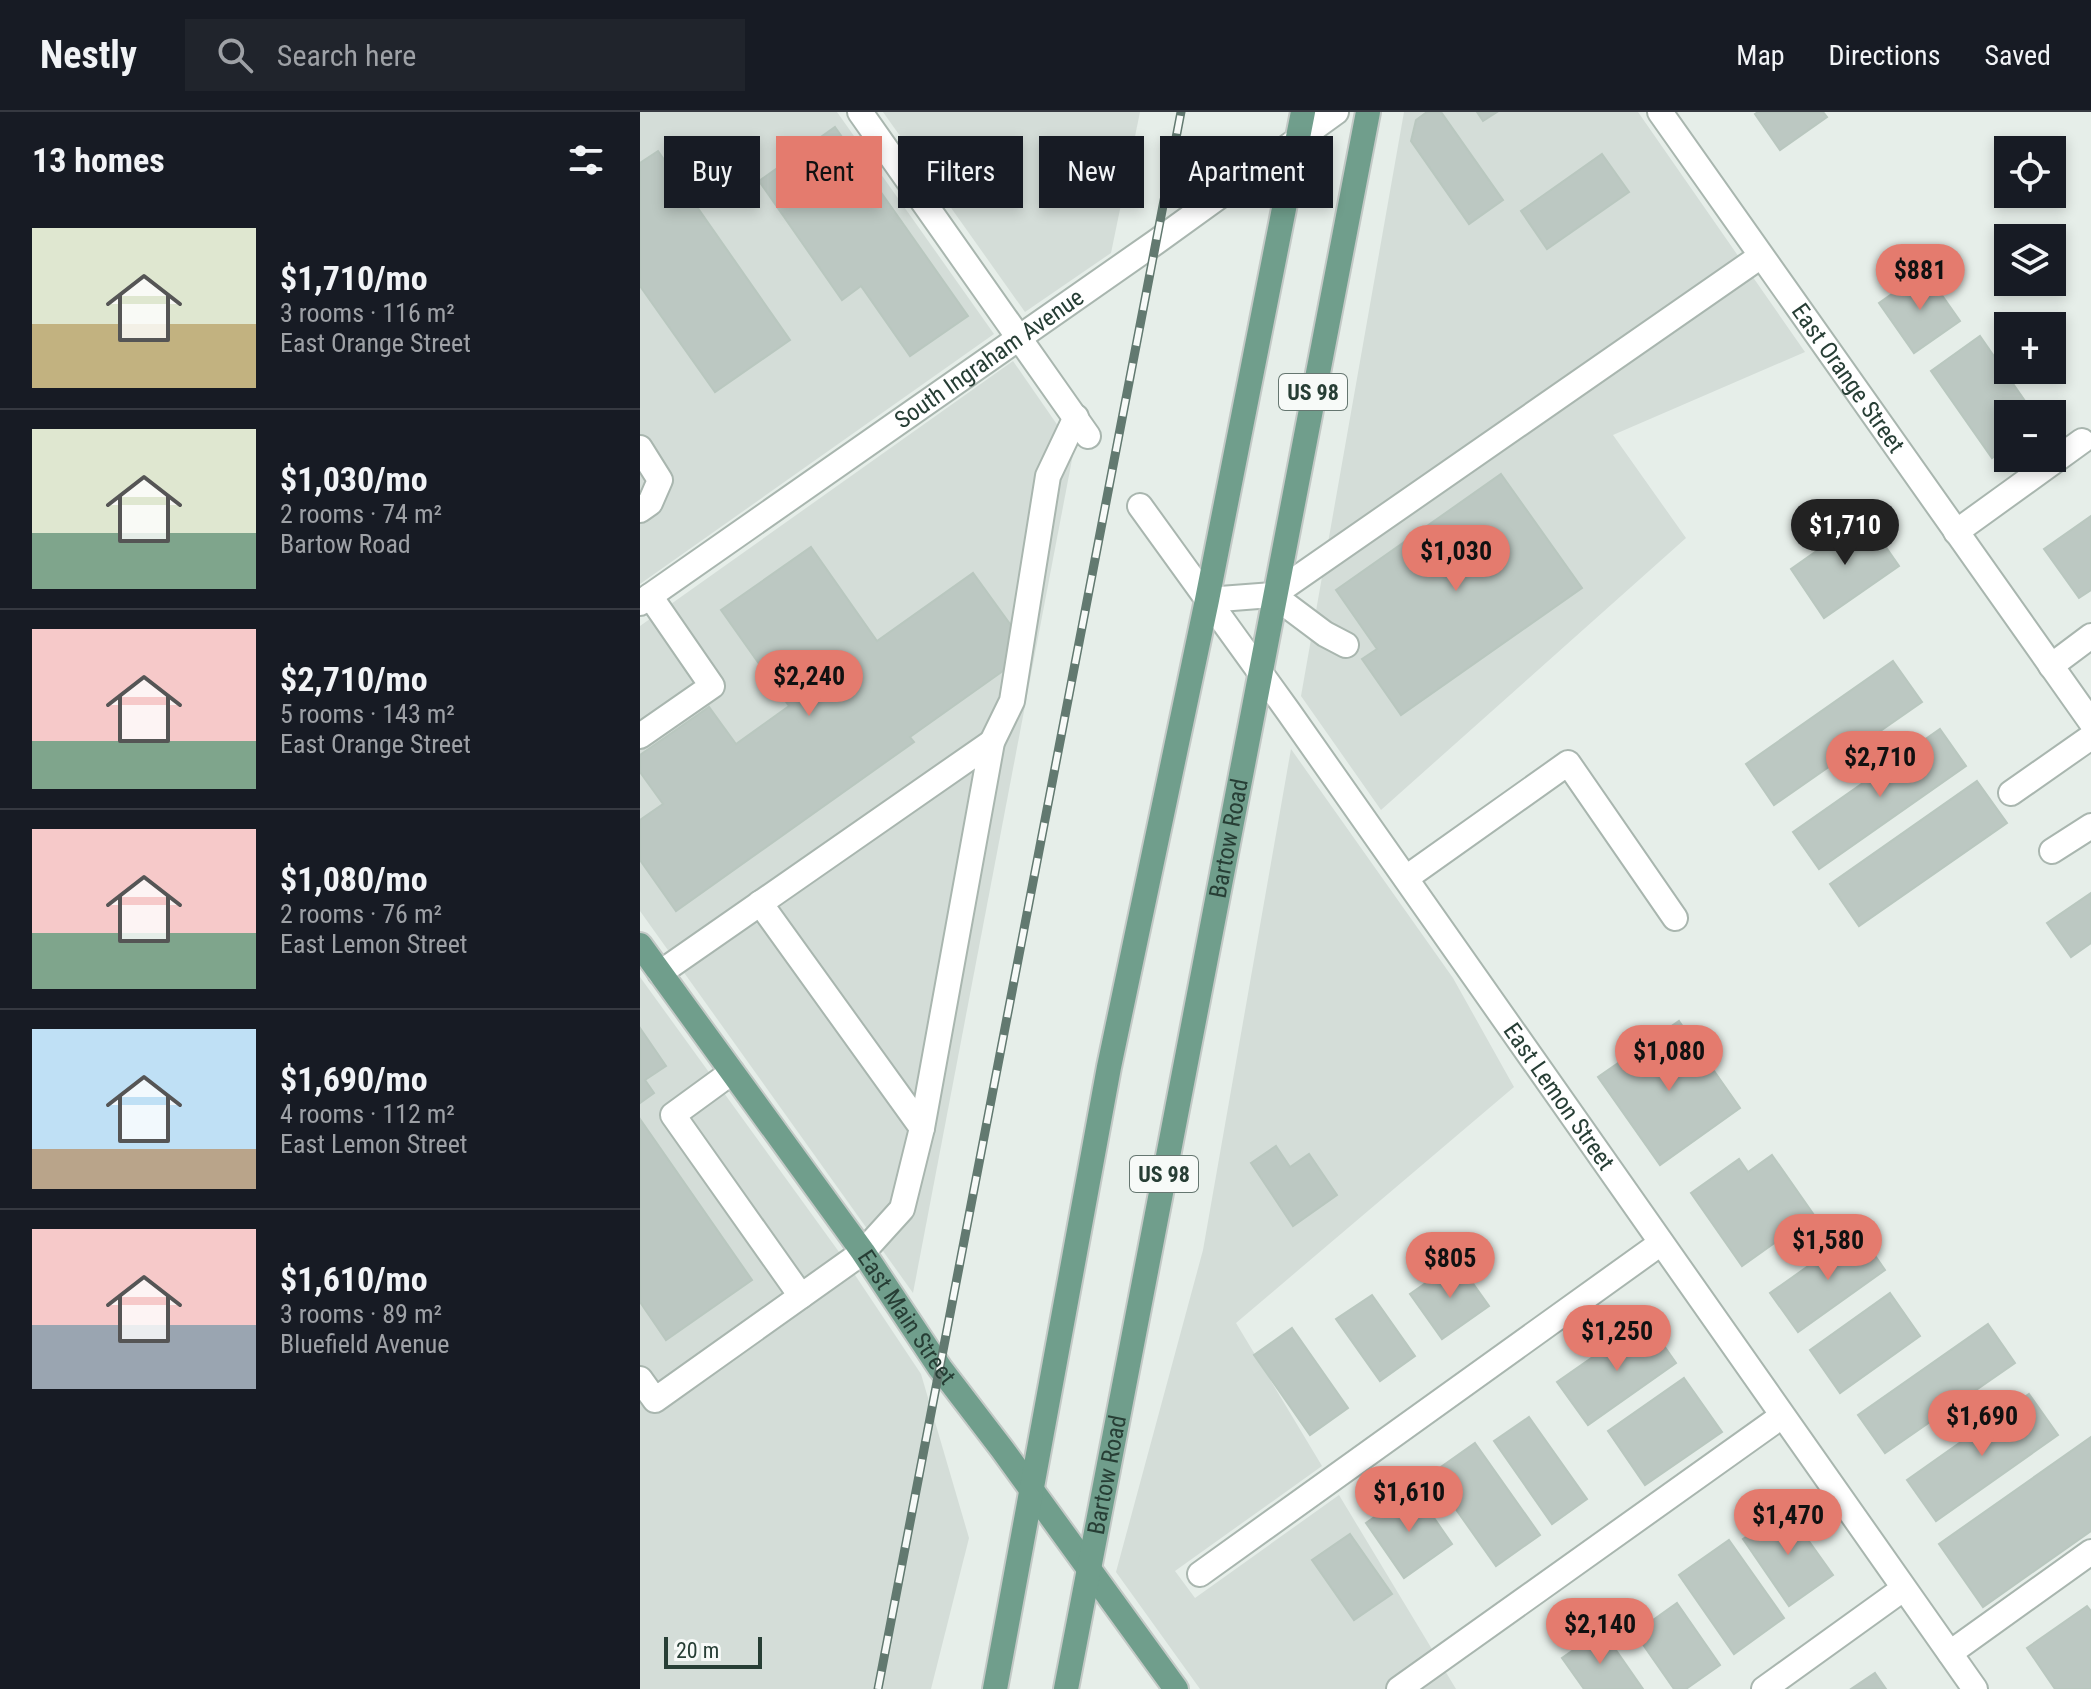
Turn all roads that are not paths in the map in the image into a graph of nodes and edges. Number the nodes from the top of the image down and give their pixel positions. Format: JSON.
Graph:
{"nodes":[{"id":1,"x":860,"y":112,"type":"edge"},
{"id":2,"x":1303,"y":112,"type":"edge"},
{"id":3,"x":1336,"y":112,"type":"edge"},
{"id":4,"x":1368,"y":112,"type":"edge"},
{"id":5,"x":1660,"y":112,"type":"edge"},
{"id":6,"x":1298,"y":136,"type":"edge"},
{"id":7,"x":1305,"y":136,"type":"edge"},
{"id":8,"x":1203,"y":208,"type":"edge"},
{"id":9,"x":1284,"y":208,"type":"edge"},
{"id":10,"x":1761,"y":256,"type":"junction"},
{"id":11,"x":1019,"y":337,"type":"junction"},
{"id":12,"x":2082,"y":441,"type":"dead end"},
{"id":13,"x":640,"y":448,"type":"edge"},
{"id":14,"x":1140,"y":506,"type":"dead end"},
{"id":15,"x":640,"y":510,"type":"edge"},
{"id":16,"x":1956,"y":532,"type":"junction"},
{"id":17,"x":1273,"y":595,"type":"junction"},
{"id":18,"x":645,"y":600,"type":"edge"},
{"id":19,"x":1207,"y":600,"type":"junction"},
{"id":20,"x":2091,"y":636,"type":"edge"},
{"id":21,"x":1346,"y":645,"type":"dead end"},
{"id":22,"x":2051,"y":666,"type":"junction"},
{"id":23,"x":1260,"y":673,"type":"junction"},
{"id":24,"x":2091,"y":722,"type":"edge"},
{"id":25,"x":640,"y":736,"type":"edge"},
{"id":26,"x":2091,"y":737,"type":"edge"},
{"id":27,"x":992,"y":742,"type":"junction"},
{"id":28,"x":2011,"y":793,"type":"dead end"},
{"id":29,"x":2091,"y":826,"type":"edge"},
{"id":30,"x":2052,"y":851,"type":"dead end"},
{"id":31,"x":1406,"y":878,"type":"junction"},
{"id":32,"x":760,"y":903,"type":"junction"},
{"id":33,"x":1675,"y":918,"type":"dead end"},
{"id":34,"x":640,"y":945,"type":"edge"},
{"id":35,"x":660,"y":973,"type":"junction"},
{"id":36,"x":732,"y":1072,"type":"junction"},
{"id":37,"x":922,"y":1128,"type":"junction"},
{"id":38,"x":1661,"y":1243,"type":"junction"},
{"id":39,"x":863,"y":1252,"type":"junction"},
{"id":40,"x":801,"y":1296,"type":"junction"},
{"id":41,"x":640,"y":1379,"type":"edge"},
{"id":42,"x":1782,"y":1416,"type":"junction"},
{"id":43,"x":1030,"y":1487,"type":"junction"},
{"id":44,"x":2091,"y":1552,"type":"edge"},
{"id":45,"x":1089,"y":1566,"type":"junction"},
{"id":46,"x":1200,"y":1574,"type":"dead end"},
{"id":47,"x":1903,"y":1589,"type":"junction"},
{"id":48,"x":1950,"y":1653,"type":"junction"},
{"id":49,"x":995,"y":1689,"type":"edge"},
{"id":50,"x":1066,"y":1689,"type":"edge"},
{"id":51,"x":1176,"y":1689,"type":"edge"},
{"id":52,"x":1399,"y":1689,"type":"edge"},
{"id":53,"x":1764,"y":1689,"type":"edge"},
{"id":54,"x":1975,"y":1689,"type":"edge"}],
"edges":[{"from":1,"to":11,"type":"street"},
{"from":2,"to":6,"type":"main road","number":"US 98"},
{"from":3,"to":7,"type":"street","name":"South Ingraham Avenue"},
{"from":4,"to":17,"type":"main road","name":"Bartow Road","number":"US 98"},
{"from":5,"to":10,"type":"street","name":"East Orange Street"},
{"from":8,"to":11,"type":"street","name":"South Ingraham Avenue"},
{"from":9,"to":19,"type":"main road","number":"US 98"},
{"from":10,"to":16,"type":"street","name":"East Orange Street"},
{"from":10,"to":17,"type":"street"},
{"from":11,"to":18,"type":"street","name":"South Ingraham Avenue"},
{"from":11,"to":27,"type":"street"},
{"from":12,"to":16,"type":"street"},
{"from":13,"to":15,"type":"street"},
{"from":14,"to":19,"type":"street","name":"East Lemon Street"},
{"from":16,"to":22,"type":"street","name":"East Orange Street"},
{"from":17,"to":19,"type":"street"},
{"from":17,"to":21,"type":"street"},
{"from":17,"to":23,"type":"main road","name":"Bartow Road","number":"US 98"},
{"from":18,"to":25,"type":"street"},
{"from":19,"to":23,"type":"street","name":"East Lemon Street"},
{"from":19,"to":43,"type":"main road","number":"US 98"},
{"from":20,"to":22,"type":"street"},
{"from":22,"to":24,"type":"street","name":"East Orange Street"},
{"from":23,"to":31,"type":"street","name":"East Lemon Street"},
{"from":23,"to":45,"type":"main road","name":"Bartow Road","number":"US 98"},
{"from":26,"to":28,"type":"street"},
{"from":27,"to":32,"type":"street"},
{"from":27,"to":37,"type":"street"},
{"from":29,"to":30,"type":"street"},
{"from":31,"to":33,"type":"street"},
{"from":31,"to":38,"type":"street","name":"East Lemon Street"},
{"from":32,"to":35,"type":"street"},
{"from":32,"to":37,"type":"street"},
{"from":34,"to":35,"type":"main road","name":"East Main Street"},
{"from":35,"to":36,"type":"main road","name":"East Main Street"},
{"from":36,"to":39,"type":"main road","name":"East Main Street"},
{"from":36,"to":40,"type":"street"},
{"from":37,"to":39,"type":"street"},
{"from":38,"to":42,"type":"street","name":"East Lemon Street"},
{"from":38,"to":46,"type":"street"},
{"from":39,"to":40,"type":"street"},
{"from":39,"to":43,"type":"main road","name":"East Main Street"},
{"from":40,"to":41,"type":"street"},
{"from":42,"to":47,"type":"street","name":"East Lemon Street"},
{"from":42,"to":52,"type":"street"},
{"from":43,"to":45,"type":"main road","name":"East Main Street"},
{"from":43,"to":49,"type":"main road","number":"US 98"},
{"from":44,"to":48,"type":"street"},
{"from":45,"to":50,"type":"main road","number":"US 98"},
{"from":45,"to":51,"type":"main road","name":"East Main Street"},
{"from":47,"to":48,"type":"street","name":"East Lemon Street"},
{"from":47,"to":53,"type":"street"},
{"from":48,"to":54,"type":"street","name":"East Lemon Street"}]}
